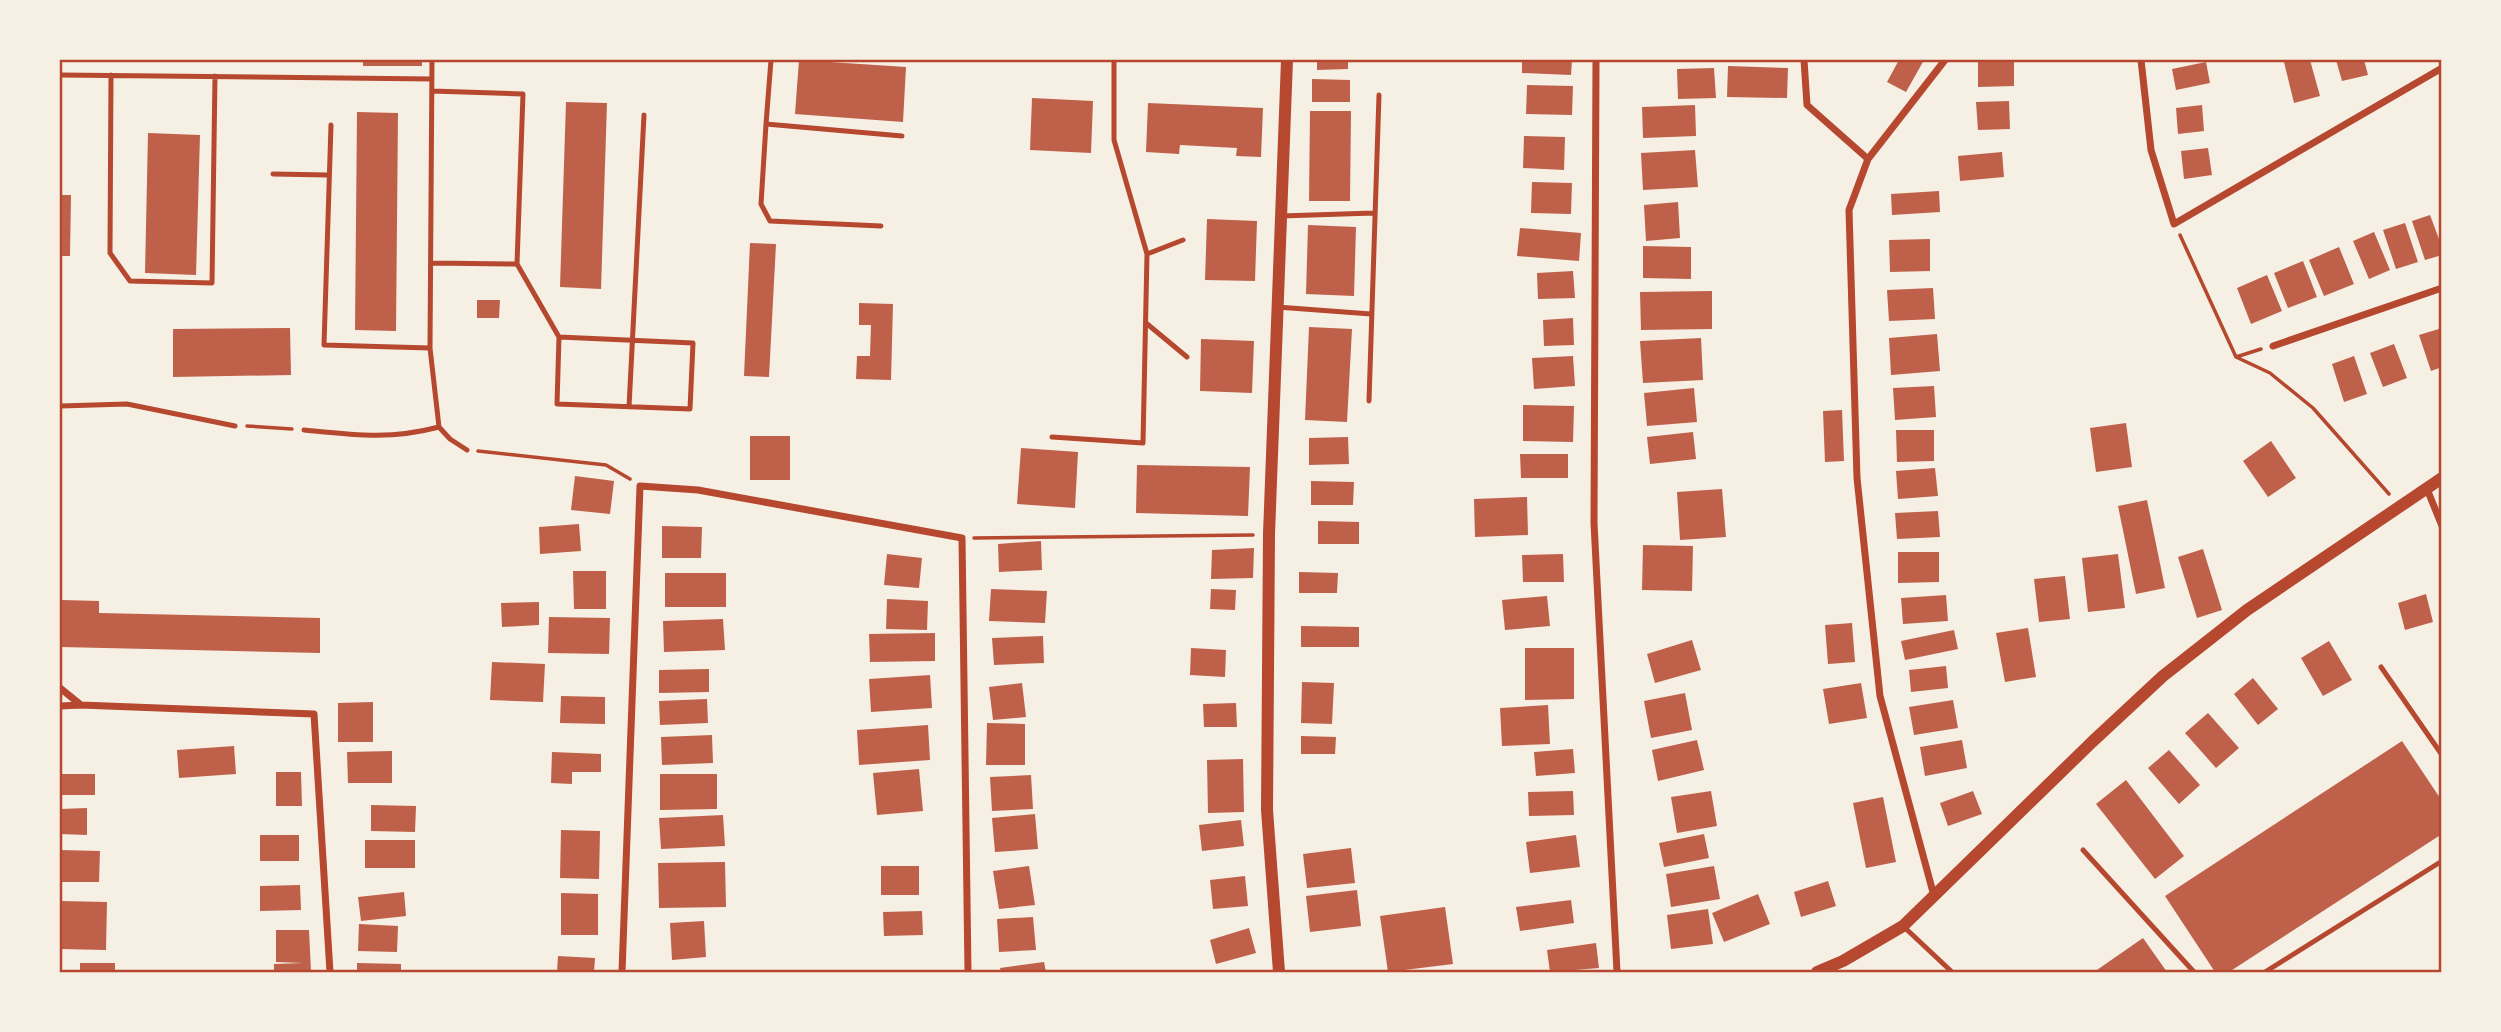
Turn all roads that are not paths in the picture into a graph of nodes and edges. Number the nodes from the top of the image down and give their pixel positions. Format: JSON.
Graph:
{"nodes":[{"id":1,"x":432,"y":60,"type":"edge"},
{"id":2,"x":771,"y":60,"type":"edge"},
{"id":3,"x":1114,"y":60,"type":"edge"},
{"id":4,"x":1287,"y":60,"type":"edge"},
{"id":5,"x":1597,"y":60,"type":"edge"},
{"id":6,"x":1804,"y":60,"type":"edge"},
{"id":7,"x":1945,"y":60,"type":"edge"},
{"id":8,"x":2141,"y":60,"type":"edge"},
{"id":9,"x":2441,"y":68,"type":"edge"},
{"id":10,"x":60,"y":75,"type":"edge"},
{"id":11,"x":111,"y":75,"type":"junction"},
{"id":12,"x":215,"y":75,"type":"junction"},
{"id":13,"x":432,"y":79,"type":"junction"},
{"id":14,"x":432,"y":91,"type":"junction"},
{"id":15,"x":1379,"y":95,"type":"dead end"},
{"id":16,"x":644,"y":115,"type":"dead end"},
{"id":17,"x":766,"y":124,"type":"junction"},
{"id":18,"x":331,"y":125,"type":"dead end"},
{"id":19,"x":902,"y":136,"type":"dead end"},
{"id":20,"x":1868,"y":159,"type":"junction"},
{"id":21,"x":273,"y":174,"type":"dead end"},
{"id":22,"x":328,"y":175,"type":"junction"},
{"id":23,"x":1374,"y":213,"type":"junction"},
{"id":24,"x":1281,"y":216,"type":"junction"},
{"id":25,"x":881,"y":226,"type":"dead end"},
{"id":26,"x":1183,"y":240,"type":"dead end"},
{"id":27,"x":1147,"y":254,"type":"junction"},
{"id":28,"x":432,"y":263,"type":"junction"},
{"id":29,"x":517,"y":264,"type":"junction"},
{"id":30,"x":2441,"y":288,"type":"edge"},
{"id":31,"x":1277,"y":307,"type":"junction"},
{"id":32,"x":1371,"y":314,"type":"junction"},
{"id":33,"x":1146,"y":323,"type":"junction"},
{"id":34,"x":559,"y":337,"type":"junction"},
{"id":35,"x":632,"y":340,"type":"junction"},
{"id":36,"x":2273,"y":346,"type":"road end"},
{"id":37,"x":430,"y":348,"type":"junction"},
{"id":38,"x":1187,"y":357,"type":"dead end"},
{"id":39,"x":1369,"y":401,"type":"dead end"},
{"id":40,"x":60,"y":406,"type":"edge"},
{"id":41,"x":629,"y":407,"type":"junction"},
{"id":42,"x":235,"y":426,"type":"road end"},
{"id":43,"x":439,"y":427,"type":"junction"},
{"id":44,"x":304,"y":430,"type":"road end"},
{"id":45,"x":1052,"y":437,"type":"dead end"},
{"id":46,"x":467,"y":450,"type":"road end"},
{"id":47,"x":2441,"y":478,"type":"edge"},
{"id":48,"x":2427,"y":489,"type":"junction"},
{"id":49,"x":2441,"y":526,"type":"edge"},
{"id":50,"x":2381,"y":667,"type":"dead end"},
{"id":51,"x":60,"y":688,"type":"edge"},
{"id":52,"x":81,"y":705,"type":"junction"},
{"id":53,"x":60,"y":706,"type":"edge"},
{"id":54,"x":2441,"y":755,"type":"edge"},
{"id":55,"x":2083,"y":850,"type":"dead end"},
{"id":56,"x":2441,"y":861,"type":"edge"},
{"id":57,"x":1934,"y":895,"type":"junction"},
{"id":58,"x":1903,"y":926,"type":"junction"},
{"id":59,"x":330,"y":972,"type":"edge"},
{"id":60,"x":622,"y":972,"type":"edge"},
{"id":61,"x":968,"y":972,"type":"edge"},
{"id":62,"x":1279,"y":972,"type":"edge"},
{"id":63,"x":1617,"y":972,"type":"edge"},
{"id":64,"x":1817,"y":972,"type":"edge"},
{"id":65,"x":1952,"y":972,"type":"edge"},
{"id":66,"x":2194,"y":972,"type":"edge"},
{"id":67,"x":2265,"y":972,"type":"edge"}],
"edges":[{"from":1,"to":13,"type":"lane"},
{"from":2,"to":17,"type":"lane"},
{"from":3,"to":27,"type":"lane"},
{"from":4,"to":24,"type":"street"},
{"from":5,"to":63,"type":"street"},
{"from":6,"to":20,"type":"street"},
{"from":7,"to":20,"type":"street"},
{"from":8,"to":9,"type":"street"},
{"from":10,"to":11,"type":"lane"},
{"from":11,"to":12,"type":"lane"},
{"from":11,"to":12,"type":"lane"},
{"from":12,"to":13,"type":"lane"},
{"from":13,"to":14,"type":"lane"},
{"from":14,"to":28,"type":"lane"},
{"from":14,"to":29,"type":"lane"},
{"from":15,"to":23,"type":"lane"},
{"from":16,"to":35,"type":"lane"},
{"from":17,"to":19,"type":"lane"},
{"from":17,"to":25,"type":"lane"},
{"from":18,"to":22,"type":"lane"},
{"from":20,"to":57,"type":"street"},
{"from":21,"to":22,"type":"lane"},
{"from":22,"to":37,"type":"lane"},
{"from":23,"to":24,"type":"lane"},
{"from":23,"to":32,"type":"lane"},
{"from":24,"to":31,"type":"street"},
{"from":26,"to":27,"type":"lane"},
{"from":27,"to":33,"type":"lane"},
{"from":28,"to":29,"type":"lane"},
{"from":28,"to":37,"type":"lane"},
{"from":29,"to":34,"type":"lane"},
{"from":30,"to":36,"type":"street"},
{"from":31,"to":32,"type":"lane"},
{"from":31,"to":62,"type":"street"},
{"from":32,"to":39,"type":"lane"},
{"from":33,"to":38,"type":"lane"},
{"from":33,"to":45,"type":"lane"},
{"from":34,"to":35,"type":"lane"},
{"from":34,"to":41,"type":"lane"},
{"from":35,"to":41,"type":"lane"},
{"from":35,"to":41,"type":"lane"},
{"from":37,"to":43,"type":"lane"},
{"from":40,"to":42,"type":"lane"},
{"from":43,"to":44,"type":"lane"},
{"from":43,"to":46,"type":"lane"},
{"from":47,"to":48,"type":"street"},
{"from":48,"to":49,"type":"street"},
{"from":48,"to":57,"type":"street"},
{"from":50,"to":54,"type":"lane"},
{"from":51,"to":52,"type":"street"},
{"from":52,"to":53,"type":"street"},
{"from":52,"to":59,"type":"street"},
{"from":55,"to":66,"type":"lane"},
{"from":56,"to":67,"type":"lane"},
{"from":57,"to":58,"type":"street"},
{"from":58,"to":64,"type":"street"},
{"from":58,"to":65,"type":"lane"},
{"from":60,"to":61,"type":"street"}]}
